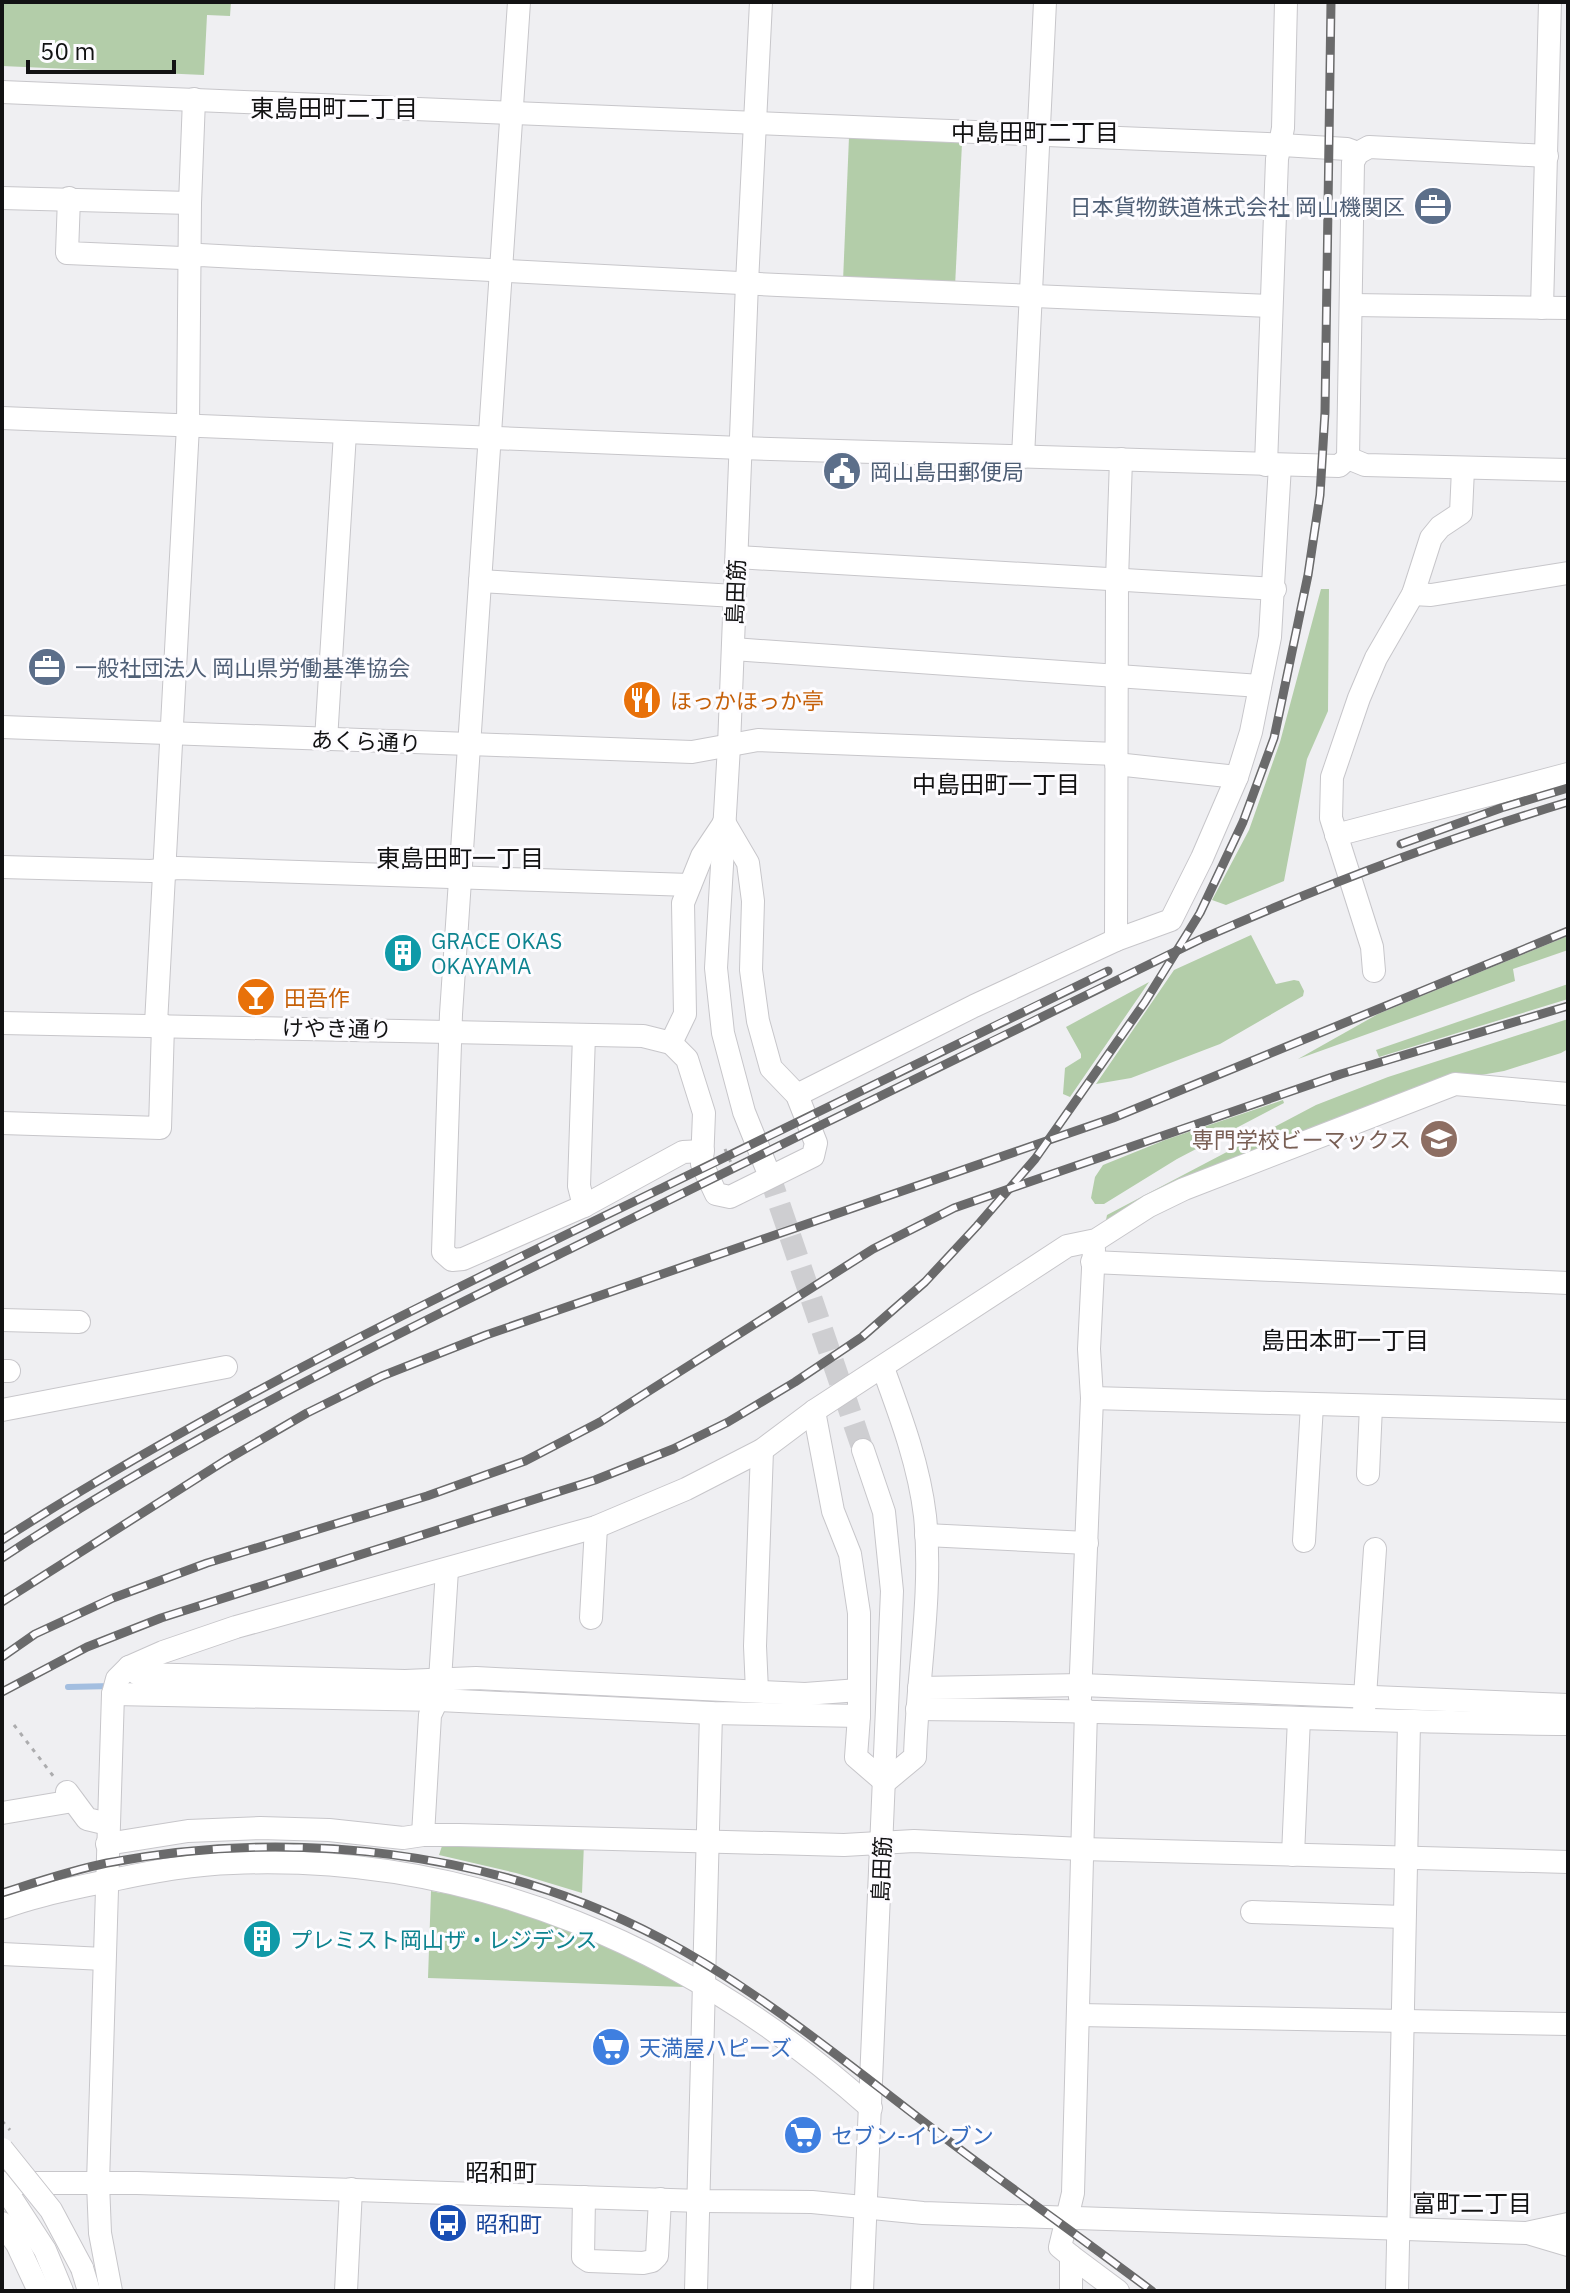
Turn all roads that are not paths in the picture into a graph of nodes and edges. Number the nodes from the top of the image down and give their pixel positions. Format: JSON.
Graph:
{"nodes":[{"id":1,"x":519,"y":2,"type":"edge"},
{"id":2,"x":761,"y":2,"type":"edge"},
{"id":3,"x":1045,"y":2,"type":"edge"},
{"id":4,"x":1286,"y":2,"type":"edge"},
{"id":5,"x":1550,"y":2,"type":"edge"},
{"id":6,"x":2,"y":92,"type":"edge"},
{"id":7,"x":194,"y":99,"type":"junction"},
{"id":8,"x":511,"y":113,"type":"junction"},
{"id":9,"x":755,"y":123,"type":"junction"},
{"id":10,"x":1040,"y":135,"type":"junction"},
{"id":11,"x":1279,"y":145,"type":"junction"},
{"id":12,"x":1364,"y":150,"type":"junction"},
{"id":13,"x":1554,"y":152,"type":"edge"},
{"id":14,"x":2,"y":198,"type":"edge"},
{"id":15,"x":69,"y":198,"type":"junction"},
{"id":16,"x":190,"y":203,"type":"junction"},
{"id":17,"x":191,"y":256,"type":"junction"},
{"id":18,"x":502,"y":271,"type":"junction"},
{"id":19,"x":747,"y":283,"type":"junction"},
{"id":20,"x":1031,"y":296,"type":"junction"},
{"id":21,"x":1352,"y":305,"type":"junction"},
{"id":22,"x":1270,"y":306,"type":"junction"},
{"id":23,"x":1542,"y":308,"type":"junction"},
{"id":24,"x":1568,"y":308,"type":"edge"},
{"id":25,"x":2,"y":418,"type":"edge"},
{"id":26,"x":188,"y":426,"type":"junction"},
{"id":27,"x":345,"y":433,"type":"junction"},
{"id":28,"x":491,"y":438,"type":"junction"},
{"id":29,"x":741,"y":448,"type":"junction"},
{"id":30,"x":1023,"y":457,"type":"junction"},
{"id":31,"x":1348,"y":458,"type":"junction"},
{"id":32,"x":1121,"y":459,"type":"junction"},
{"id":33,"x":1273,"y":465,"type":"junction"},
{"id":34,"x":1463,"y":469,"type":"junction"},
{"id":35,"x":1568,"y":470,"type":"edge"},
{"id":36,"x":737,"y":557,"type":"junction"},
{"id":37,"x":1568,"y":573,"type":"edge"},
{"id":38,"x":1117,"y":580,"type":"junction"},
{"id":39,"x":480,"y":581,"type":"junction"},
{"id":40,"x":1275,"y":589,"type":"junction"},
{"id":41,"x":1413,"y":594,"type":"junction"},
{"id":42,"x":735,"y":596,"type":"junction"},
{"id":43,"x":733,"y":649,"type":"junction"},
{"id":44,"x":1117,"y":677,"type":"junction"},
{"id":45,"x":1260,"y":686,"type":"junction"},
{"id":46,"x":2,"y":727,"type":"edge"},
{"id":47,"x":171,"y":734,"type":"junction"},
{"id":48,"x":326,"y":740,"type":"junction"},
{"id":49,"x":467,"y":745,"type":"junction"},
{"id":50,"x":729,"y":746,"type":"junction"},
{"id":51,"x":1116,"y":759,"type":"junction"},
{"id":52,"x":1568,"y":774,"type":"edge"},
{"id":53,"x":1237,"y":777,"type":"junction"},
{"id":54,"x":724,"y":822,"type":"junction"},
{"id":55,"x":1336,"y":835,"type":"junction"},
{"id":56,"x":2,"y":867,"type":"edge"},
{"id":57,"x":163,"y":870,"type":"junction"},
{"id":58,"x":461,"y":876,"type":"junction"},
{"id":59,"x":690,"y":885,"type":"junction"},
{"id":60,"x":1116,"y":940,"type":"junction"},
{"id":61,"x":1374,"y":971,"type":"dead end"},
{"id":62,"x":2,"y":1023,"type":"edge"},
{"id":63,"x":160,"y":1024,"type":"junction"},
{"id":64,"x":450,"y":1031,"type":"junction"},
{"id":65,"x":584,"y":1035,"type":"junction"},
{"id":66,"x":671,"y":1043,"type":"junction"},
{"id":67,"x":1568,"y":1094,"type":"edge"},
{"id":68,"x":797,"y":1095,"type":"junction"},
{"id":69,"x":2,"y":1123,"type":"edge"},
{"id":70,"x":714,"y":1150,"type":"junction"},
{"id":71,"x":769,"y":1174,"type":"tunnel mouth"},
{"id":72,"x":584,"y":1206,"type":"junction"},
{"id":73,"x":1094,"y":1251,"type":"junction"},
{"id":74,"x":1568,"y":1283,"type":"edge"},
{"id":75,"x":2,"y":1320,"type":"edge"},
{"id":76,"x":79,"y":1322,"type":"dead end"},
{"id":77,"x":226,"y":1367,"type":"dead end"},
{"id":78,"x":883,"y":1368,"type":"junction"},
{"id":79,"x":1092,"y":1398,"type":"junction"},
{"id":80,"x":1312,"y":1405,"type":"junction"},
{"id":81,"x":1371,"y":1406,"type":"junction"},
{"id":82,"x":2,"y":1410,"type":"edge"},
{"id":83,"x":814,"y":1411,"type":"junction"},
{"id":84,"x":1568,"y":1411,"type":"edge"},
{"id":85,"x":762,"y":1450,"type":"junction"},
{"id":86,"x":863,"y":1450,"type":"tunnel mouth"},
{"id":87,"x":1368,"y":1474,"type":"dead end"},
{"id":88,"x":596,"y":1527,"type":"junction"},
{"id":89,"x":926,"y":1535,"type":"junction"},
{"id":90,"x":1304,"y":1541,"type":"dead end"},
{"id":91,"x":1087,"y":1543,"type":"junction"},
{"id":92,"x":1375,"y":1549,"type":"dead end"},
{"id":93,"x":447,"y":1570,"type":"junction"},
{"id":94,"x":591,"y":1618,"type":"dead end"},
{"id":95,"x":118,"y":1682,"type":"junction"},
{"id":96,"x":440,"y":1690,"type":"junction"},
{"id":97,"x":859,"y":1690,"type":"junction"},
{"id":98,"x":757,"y":1691,"type":"junction"},
{"id":99,"x":918,"y":1698,"type":"junction"},
{"id":100,"x":1082,"y":1699,"type":"junction"},
{"id":101,"x":1568,"y":1705,"type":"edge"},
{"id":102,"x":1364,"y":1708,"type":"junction"},
{"id":103,"x":711,"y":1713,"type":"junction"},
{"id":104,"x":859,"y":1716,"type":"junction"},
{"id":105,"x":1299,"y":1718,"type":"junction"},
{"id":106,"x":1409,"y":1723,"type":"junction"},
{"id":107,"x":1568,"y":1724,"type":"edge"},
{"id":108,"x":885,"y":1782,"type":"junction"},
{"id":109,"x":2,"y":1813,"type":"edge"},
{"id":110,"x":108,"y":1834,"type":"junction"},
{"id":111,"x":423,"y":1835,"type":"junction"},
{"id":112,"x":708,"y":1841,"type":"junction"},
{"id":113,"x":882,"y":1842,"type":"junction"},
{"id":114,"x":1082,"y":1849,"type":"junction"},
{"id":115,"x":1293,"y":1855,"type":"junction"},
{"id":116,"x":1405,"y":1859,"type":"junction"},
{"id":117,"x":1568,"y":1862,"type":"edge"},
{"id":118,"x":107,"y":1881,"type":"junction"},
{"id":119,"x":2,"y":1908,"type":"edge"},
{"id":120,"x":1252,"y":1912,"type":"dead end"},
{"id":121,"x":1404,"y":1917,"type":"junction"},
{"id":122,"x":2,"y":1954,"type":"edge"},
{"id":123,"x":104,"y":1959,"type":"junction"},
{"id":124,"x":703,"y":1986,"type":"junction"},
{"id":125,"x":1078,"y":2015,"type":"junction"},
{"id":126,"x":1403,"y":2020,"type":"junction"},
{"id":127,"x":1568,"y":2024,"type":"edge"},
{"id":128,"x":871,"y":2108,"type":"junction"},
{"id":129,"x":2,"y":2149,"type":"edge"},
{"id":130,"x":2,"y":2183,"type":"edge"},
{"id":131,"x":98,"y":2183,"type":"junction"},
{"id":132,"x":351,"y":2189,"type":"junction"},
{"id":133,"x":584,"y":2197,"type":"junction"},
{"id":134,"x":660,"y":2199,"type":"junction"},
{"id":135,"x":701,"y":2201,"type":"junction"},
{"id":136,"x":866,"y":2208,"type":"junction"},
{"id":137,"x":1069,"y":2218,"type":"junction"},
{"id":138,"x":2,"y":2223,"type":"edge"},
{"id":139,"x":1568,"y":2224,"type":"edge"},
{"id":140,"x":1399,"y":2229,"type":"junction"},
{"id":141,"x":1526,"y":2233,"type":"junction"},
{"id":142,"x":1568,"y":2245,"type":"edge"},
{"id":143,"x":1071,"y":2256,"type":"junction"},
{"id":144,"x":60,"y":2284,"type":"edge"},
{"id":145,"x":39,"y":2291,"type":"edge"},
{"id":146,"x":89,"y":2291,"type":"edge"},
{"id":147,"x":111,"y":2291,"type":"edge"},
{"id":148,"x":346,"y":2291,"type":"edge"},
{"id":149,"x":696,"y":2291,"type":"edge"},
{"id":150,"x":862,"y":2291,"type":"edge"},
{"id":151,"x":1071,"y":2291,"type":"edge"},
{"id":152,"x":1118,"y":2291,"type":"edge"},
{"id":153,"x":1397,"y":2291,"type":"edge"}],
"edges":[{"from":1,"to":8,"type":"street"},
{"from":2,"to":9,"type":"street","name":"島田筋"},
{"from":3,"to":10,"type":"street"},
{"from":4,"to":11,"type":"street"},
{"from":5,"to":13,"type":"street"},
{"from":6,"to":7,"type":"street"},
{"from":7,"to":8,"type":"street"},
{"from":7,"to":16,"type":"street"},
{"from":8,"to":9,"type":"street"},
{"from":8,"to":18,"type":"street"},
{"from":9,"to":10,"type":"street"},
{"from":9,"to":19,"type":"street","name":"島田筋"},
{"from":10,"to":11,"type":"street"},
{"from":10,"to":20,"type":"street"},
{"from":11,"to":12,"type":"street"},
{"from":11,"to":22,"type":"street"},
{"from":12,"to":13,"type":"street"},
{"from":12,"to":21,"type":"street"},
{"from":13,"to":23,"type":"street"},
{"from":14,"to":15,"type":"street"},
{"from":15,"to":16,"type":"street"},
{"from":15,"to":17,"type":"street"},
{"from":16,"to":17,"type":"street"},
{"from":17,"to":18,"type":"street"},
{"from":17,"to":26,"type":"street"},
{"from":18,"to":19,"type":"street"},
{"from":18,"to":28,"type":"street"},
{"from":19,"to":20,"type":"street"},
{"from":19,"to":29,"type":"street","name":"島田筋"},
{"from":20,"to":22,"type":"street"},
{"from":20,"to":30,"type":"street"},
{"from":21,"to":23,"type":"street"},
{"from":21,"to":31,"type":"street"},
{"from":22,"to":33,"type":"street"},
{"from":23,"to":24,"type":"street"},
{"from":25,"to":26,"type":"street"},
{"from":26,"to":27,"type":"street"},
{"from":26,"to":47,"type":"street"},
{"from":27,"to":28,"type":"street"},
{"from":27,"to":48,"type":"street"},
{"from":28,"to":29,"type":"street"},
{"from":28,"to":39,"type":"street"},
{"from":29,"to":30,"type":"street"},
{"from":29,"to":36,"type":"street","name":"島田筋"},
{"from":30,"to":32,"type":"street"},
{"from":31,"to":33,"type":"street"},
{"from":31,"to":34,"type":"street"},
{"from":32,"to":33,"type":"street"},
{"from":32,"to":38,"type":"street"},
{"from":33,"to":40,"type":"street"},
{"from":34,"to":35,"type":"street"},
{"from":34,"to":41,"type":"street"},
{"from":36,"to":38,"type":"street"},
{"from":36,"to":42,"type":"street","name":"島田筋"},
{"from":37,"to":41,"type":"street"},
{"from":38,"to":40,"type":"street"},
{"from":38,"to":44,"type":"street"},
{"from":39,"to":42,"type":"street"},
{"from":39,"to":49,"type":"street"},
{"from":40,"to":45,"type":"street"},
{"from":41,"to":55,"type":"street"},
{"from":42,"to":43,"type":"street","name":"島田筋"},
{"from":43,"to":44,"type":"street"},
{"from":43,"to":50,"type":"street","name":"島田筋"},
{"from":44,"to":45,"type":"street"},
{"from":44,"to":51,"type":"street"},
{"from":45,"to":53,"type":"street"},
{"from":46,"to":47,"type":"street","name":"あくら通り"},
{"from":47,"to":48,"type":"street","name":"あくら通り"},
{"from":47,"to":57,"type":"street"},
{"from":48,"to":49,"type":"street","name":"あくら通り"},
{"from":49,"to":50,"type":"street","name":"あくら通り"},
{"from":49,"to":58,"type":"street"},
{"from":50,"to":51,"type":"street","name":"あくら通り"},
{"from":50,"to":54,"type":"street","name":"島田筋"},
{"from":51,"to":53,"type":"street","name":"あくら通り"},
{"from":51,"to":60,"type":"street"},
{"from":52,"to":55,"type":"street"},
{"from":53,"to":60,"type":"street"},
{"from":54,"to":59,"type":"street"},
{"from":54,"to":68,"type":"street"},
{"from":54,"to":71,"type":"street","name":"島田筋"},
{"from":55,"to":61,"type":"street"},
{"from":56,"to":57,"type":"street"},
{"from":57,"to":58,"type":"street"},
{"from":57,"to":63,"type":"street"},
{"from":58,"to":59,"type":"street"},
{"from":58,"to":64,"type":"street"},
{"from":59,"to":66,"type":"street"},
{"from":60,"to":68,"type":"street"},
{"from":62,"to":63,"type":"street","name":"けやき通り"},
{"from":63,"to":64,"type":"street","name":"けやき通り"},
{"from":63,"to":69,"type":"street"},
{"from":64,"to":65,"type":"street","name":"けやき通り"},
{"from":64,"to":72,"type":"street"},
{"from":65,"to":66,"type":"street","name":"けやき通り"},
{"from":65,"to":72,"type":"street"},
{"from":66,"to":70,"type":"street"},
{"from":67,"to":73,"type":"street"},
{"from":68,"to":70,"type":"street"},
{"from":70,"to":72,"type":"street"},
{"from":73,"to":74,"type":"street"},
{"from":73,"to":78,"type":"street"},
{"from":73,"to":79,"type":"street"},
{"from":75,"to":76,"type":"street"},
{"from":77,"to":82,"type":"street"},
{"from":78,"to":83,"type":"street"},
{"from":78,"to":89,"type":"street"},
{"from":79,"to":80,"type":"street"},
{"from":79,"to":91,"type":"street"},
{"from":80,"to":81,"type":"street"},
{"from":80,"to":90,"type":"street"},
{"from":81,"to":84,"type":"street"},
{"from":81,"to":87,"type":"street"},
{"from":83,"to":85,"type":"street"},
{"from":83,"to":97,"type":"street"},
{"from":85,"to":88,"type":"street"},
{"from":85,"to":98,"type":"street"},
{"from":86,"to":108,"type":"street","name":"島田筋"},
{"from":88,"to":93,"type":"street"},
{"from":88,"to":94,"type":"street"},
{"from":89,"to":91,"type":"street"},
{"from":89,"to":99,"type":"street"},
{"from":91,"to":100,"type":"street"},
{"from":92,"to":102,"type":"street"},
{"from":93,"to":95,"type":"street"},
{"from":93,"to":96,"type":"street"},
{"from":95,"to":96,"type":"street"},
{"from":95,"to":96,"type":"street"},
{"from":95,"to":110,"type":"street"},
{"from":96,"to":98,"type":"street"},
{"from":96,"to":103,"type":"street"},
{"from":96,"to":111,"type":"street"},
{"from":97,"to":98,"type":"street"},
{"from":97,"to":104,"type":"street"},
{"from":99,"to":100,"type":"street"},
{"from":99,"to":108,"type":"street"},
{"from":100,"to":102,"type":"street"},
{"from":100,"to":105,"type":"street"},
{"from":100,"to":114,"type":"street"},
{"from":101,"to":102,"type":"street"},
{"from":102,"to":105,"type":"street"},
{"from":102,"to":106,"type":"street"},
{"from":103,"to":104,"type":"street"},
{"from":103,"to":112,"type":"street"},
{"from":104,"to":108,"type":"street"},
{"from":105,"to":115,"type":"street"},
{"from":106,"to":107,"type":"street"},
{"from":106,"to":116,"type":"street"},
{"from":108,"to":113,"type":"street","name":"島田筋"},
{"from":109,"to":110,"type":"street"},
{"from":110,"to":111,"type":"street"},
{"from":110,"to":118,"type":"street"},
{"from":111,"to":112,"type":"street"},
{"from":112,"to":113,"type":"street"},
{"from":112,"to":124,"type":"street"},
{"from":113,"to":114,"type":"street"},
{"from":113,"to":128,"type":"street","name":"島田筋"},
{"from":114,"to":115,"type":"street"},
{"from":114,"to":125,"type":"street"},
{"from":115,"to":116,"type":"street"},
{"from":116,"to":117,"type":"street"},
{"from":116,"to":121,"type":"street"},
{"from":118,"to":119,"type":"street"},
{"from":118,"to":123,"type":"street"},
{"from":118,"to":124,"type":"street"},
{"from":120,"to":121,"type":"street"},
{"from":121,"to":126,"type":"street"},
{"from":122,"to":123,"type":"street"},
{"from":123,"to":131,"type":"street"},
{"from":124,"to":128,"type":"street"},
{"from":124,"to":135,"type":"street"},
{"from":125,"to":126,"type":"street"},
{"from":125,"to":137,"type":"street"},
{"from":126,"to":127,"type":"street"},
{"from":126,"to":140,"type":"street"},
{"from":128,"to":136,"type":"street","name":"島田筋"},
{"from":129,"to":146,"type":"street","bridge":true},
{"from":130,"to":131,"type":"street"},
{"from":130,"to":144,"type":"street"},
{"from":131,"to":132,"type":"street"},
{"from":131,"to":147,"type":"street"},
{"from":132,"to":133,"type":"street"},
{"from":132,"to":148,"type":"street"},
{"from":133,"to":134,"type":"street"},
{"from":133,"to":134,"type":"street"},
{"from":134,"to":135,"type":"street"},
{"from":135,"to":136,"type":"street"},
{"from":135,"to":149,"type":"street"},
{"from":136,"to":137,"type":"street"},
{"from":136,"to":150,"type":"street","name":"島田筋"},
{"from":137,"to":140,"type":"street"},
{"from":137,"to":143,"type":"street"},
{"from":138,"to":145,"type":"street"},
{"from":139,"to":141,"type":"street"},
{"from":140,"to":141,"type":"street"},
{"from":140,"to":153,"type":"street"},
{"from":141,"to":142,"type":"street"},
{"from":143,"to":151,"type":"street"},
{"from":143,"to":152,"type":"street"}]}
